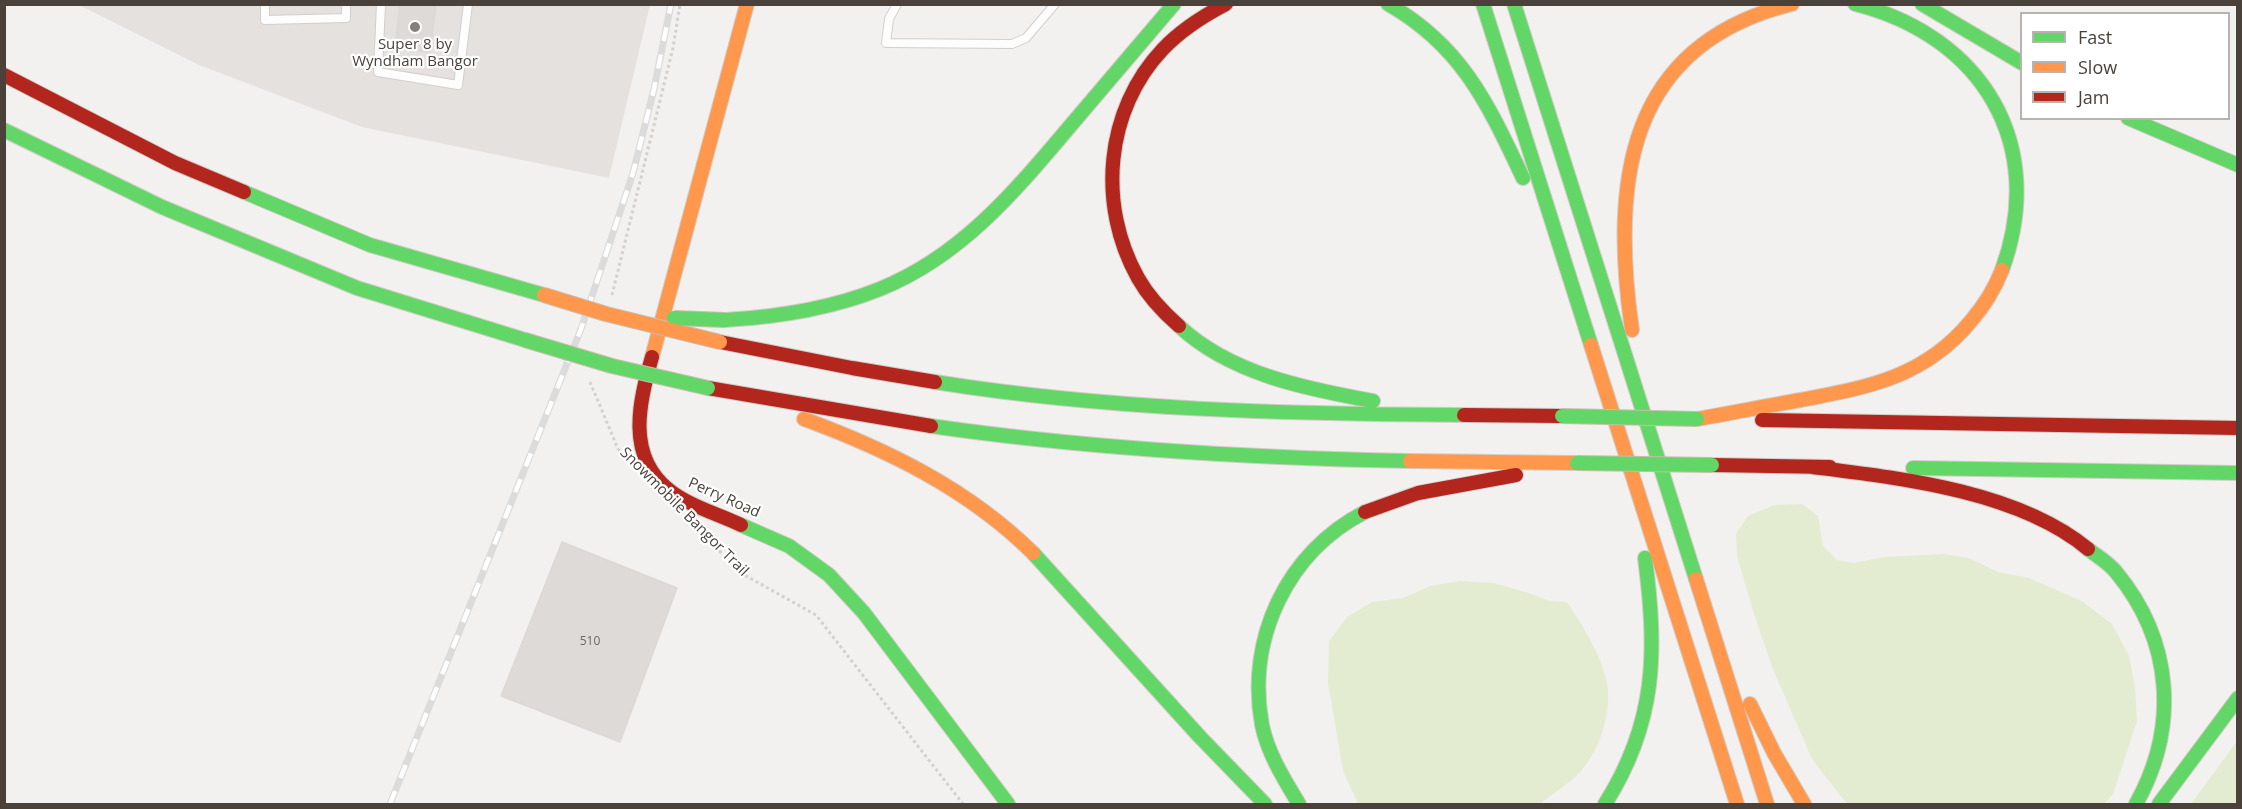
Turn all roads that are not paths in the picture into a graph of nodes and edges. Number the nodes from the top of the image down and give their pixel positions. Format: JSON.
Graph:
{"nodes":[{"id":1,"x":265,"y":4,"type":"edge"},
{"id":2,"x":346,"y":4,"type":"edge"},
{"id":3,"x":381,"y":4,"type":"edge"},
{"id":4,"x":468,"y":4,"type":"edge"},
{"id":5,"x":747,"y":4,"type":"edge"},
{"id":6,"x":897,"y":4,"type":"edge"},
{"id":7,"x":1054,"y":4,"type":"edge"},
{"id":8,"x":1174,"y":4,"type":"edge"},
{"id":9,"x":1226,"y":4,"type":"edge"},
{"id":10,"x":1388,"y":4,"type":"edge"},
{"id":11,"x":1483,"y":4,"type":"edge"},
{"id":12,"x":1514,"y":4,"type":"edge"},
{"id":13,"x":1792,"y":4,"type":"edge"},
{"id":14,"x":1856,"y":4,"type":"edge"},
{"id":15,"x":1922,"y":4,"type":"edge"},
{"id":16,"x":2020,"y":62,"type":"edge"},
{"id":17,"x":4,"y":75,"type":"edge"},
{"id":18,"x":2133,"y":120,"type":"edge"},
{"id":19,"x":4,"y":130,"type":"edge"},
{"id":20,"x":2238,"y":165,"type":"edge"},
{"id":21,"x":575,"y":305,"type":"junction"},
{"id":22,"x":1583,"y":318,"type":"junction"},
{"id":23,"x":708,"y":388,"type":"junction"},
{"id":24,"x":1485,"y":416,"type":"junction"},
{"id":25,"x":1697,"y":419,"type":"junction"},
{"id":26,"x":2238,"y":428,"type":"edge"},
{"id":27,"x":1622,"y":441,"type":"junction"},
{"id":28,"x":1652,"y":442,"type":"junction"},
{"id":29,"x":1577,"y":463,"type":"junction"},
{"id":30,"x":1812,"y":466,"type":"junction"},
{"id":31,"x":2238,"y":473,"type":"edge"},
{"id":32,"x":1692,"y":567,"type":"junction"},
{"id":33,"x":2238,"y":698,"type":"edge"},
{"id":34,"x":1008,"y":804,"type":"edge"},
{"id":35,"x":1265,"y":804,"type":"edge"},
{"id":36,"x":1299,"y":804,"type":"edge"},
{"id":37,"x":1605,"y":804,"type":"edge"},
{"id":38,"x":1737,"y":804,"type":"edge"},
{"id":39,"x":1767,"y":804,"type":"edge"},
{"id":40,"x":1804,"y":804,"type":"edge"},
{"id":41,"x":2136,"y":804,"type":"edge"},
{"id":42,"x":2159,"y":804,"type":"edge"}],
"edges":[{"from":1,"to":2,"type":"lane"},
{"from":3,"to":4,"type":"lane"},
{"from":5,"to":34,"type":"main road","name":"Perry Road"},
{"from":6,"to":7,"type":"lane"},
{"from":8,"to":21,"type":"main road","bridge":true},
{"from":9,"to":24,"type":"main road"},
{"from":10,"to":22,"type":"main road"},
{"from":11,"to":22,"type":"main road"},
{"from":12,"to":28,"type":"main road"},
{"from":13,"to":28,"type":"main road"},
{"from":14,"to":25,"type":"main road"},
{"from":15,"to":16,"type":"main road"},
{"from":17,"to":21,"type":"main road","bridge":true},
{"from":18,"to":20,"type":"main road"},
{"from":19,"to":23,"type":"main road","bridge":true},
{"from":21,"to":24,"type":"main road","bridge":true},
{"from":22,"to":27,"type":"main road"},
{"from":23,"to":29,"type":"main road"},
{"from":23,"to":35,"type":"main road"},
{"from":24,"to":25,"type":"main road","bridge":true},
{"from":25,"to":26,"type":"main road"},
{"from":27,"to":37,"type":"main road"},
{"from":27,"to":38,"type":"main road"},
{"from":28,"to":32,"type":"main road"},
{"from":29,"to":30,"type":"main road","bridge":true},
{"from":29,"to":36,"type":"main road"},
{"from":30,"to":31,"type":"main road"},
{"from":30,"to":41,"type":"main road"},
{"from":32,"to":39,"type":"main road"},
{"from":32,"to":40,"type":"main road"},
{"from":33,"to":42,"type":"main road"}]}
